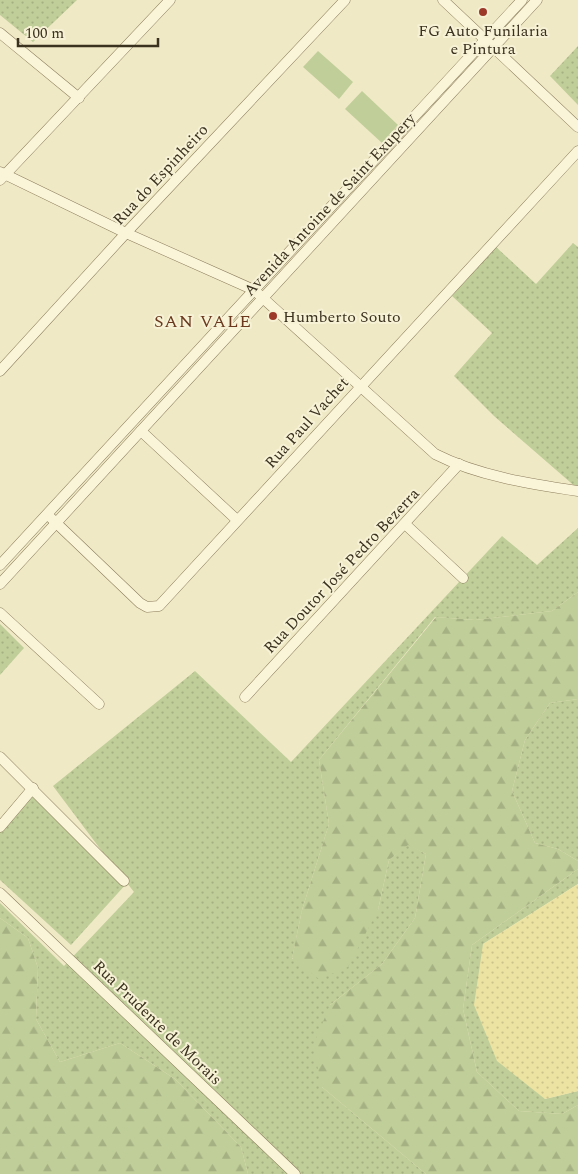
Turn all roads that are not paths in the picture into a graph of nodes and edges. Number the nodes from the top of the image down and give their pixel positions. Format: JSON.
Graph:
{"nodes":[{"id":1,"x":170,"y":0,"type":"edge"},
{"id":2,"x":345,"y":0,"type":"edge"},
{"id":3,"x":443,"y":0,"type":"edge"},
{"id":4,"x":522,"y":0,"type":"edge"},
{"id":5,"x":537,"y":0,"type":"edge"},
{"id":6,"x":0,"y":33,"type":"edge"},
{"id":7,"x":486,"y":39,"type":"junction"},
{"id":8,"x":495,"y":47,"type":"junction"},
{"id":9,"x":453,"y":76,"type":"junction"},
{"id":10,"x":462,"y":84,"type":"junction"},
{"id":11,"x":79,"y":98,"type":"junction"},
{"id":12,"x":578,"y":128,"type":"edge"},
{"id":13,"x":578,"y":151,"type":"edge"},
{"id":14,"x":386,"y":156,"type":"junction"},
{"id":15,"x":2,"y":175,"type":"edge"},
{"id":16,"x":126,"y":233,"type":"junction"},
{"id":17,"x":258,"y":293,"type":"junction"},
{"id":18,"x":0,"y":371,"type":"edge"},
{"id":19,"x":360,"y":386,"type":"junction"},
{"id":20,"x":141,"y":431,"type":"junction"},
{"id":21,"x":459,"y":464,"type":"junction"},
{"id":22,"x":578,"y":491,"type":"edge"},
{"id":23,"x":48,"y":514,"type":"junction"},
{"id":24,"x":237,"y":520,"type":"junction"},
{"id":25,"x":56,"y":523,"type":"junction"},
{"id":26,"x":405,"y":524,"type":"junction"},
{"id":27,"x":0,"y":566,"type":"edge"},
{"id":28,"x":463,"y":578,"type":"dead end"},
{"id":29,"x":0,"y":584,"type":"edge"},
{"id":30,"x":0,"y":613,"type":"edge"},
{"id":31,"x":245,"y":697,"type":"dead end"},
{"id":32,"x":99,"y":704,"type":"dead end"},
{"id":33,"x":0,"y":757,"type":"edge"},
{"id":34,"x":33,"y":788,"type":"junction"},
{"id":35,"x":0,"y":827,"type":"edge"},
{"id":36,"x":124,"y":881,"type":"dead end"},
{"id":37,"x":0,"y":893,"type":"edge"},
{"id":38,"x":295,"y":1174,"type":"edge"}],
"edges":[{"from":1,"to":11,"type":"street"},
{"from":2,"to":16,"type":"street","name":"Rua do Espinheiro"},
{"from":3,"to":7,"type":"street"},
{"from":4,"to":7,"type":"street","name":"Avenida Antoine de Saint Exupery"},
{"from":5,"to":8,"type":"street","name":"Avenida Antoine de Saint Exupery"},
{"from":6,"to":11,"type":"street"},
{"from":7,"to":8,"type":"street"},
{"from":7,"to":9,"type":"street","name":"Avenida Antoine de Saint Exupery"},
{"from":8,"to":10,"type":"street","name":"Avenida Antoine de Saint Exupery"},
{"from":8,"to":12,"type":"street"},
{"from":9,"to":10,"type":"street"},
{"from":9,"to":14,"type":"street","name":"Avenida Antoine de Saint Exupery"},
{"from":10,"to":14,"type":"street","name":"Avenida Antoine de Saint Exupery"},
{"from":11,"to":15,"type":"street"},
{"from":13,"to":19,"type":"street","name":"Rua Paul Vachet"},
{"from":14,"to":17,"type":"street","name":"Avenida Antoine de Saint Exupery"},
{"from":15,"to":16,"type":"street"},
{"from":16,"to":17,"type":"street"},
{"from":16,"to":18,"type":"street","name":"Rua do Espinheiro"},
{"from":17,"to":19,"type":"street"},
{"from":17,"to":20,"type":"street","name":"Avenida Antoine de Saint Exupery"},
{"from":17,"to":23,"type":"street","name":"Avenida Antoine de Saint Exupery"},
{"from":19,"to":21,"type":"street"},
{"from":19,"to":24,"type":"street","name":"Rua Paul Vachet"},
{"from":20,"to":24,"type":"street"},
{"from":20,"to":25,"type":"street","name":"Avenida Antoine de Saint Exupery"},
{"from":21,"to":22,"type":"street"},
{"from":21,"to":26,"type":"street","name":"Rua Doutor José Pedro Bezerra"},
{"from":23,"to":25,"type":"street","name":"Rua Paul Vachet"},
{"from":23,"to":27,"type":"street","name":"Avenida Antoine de Saint Exupery"},
{"from":24,"to":25,"type":"street","name":"Rua Paul Vachet"},
{"from":25,"to":29,"type":"street","name":"Avenida Antoine de Saint Exupery"},
{"from":26,"to":28,"type":"street"},
{"from":26,"to":31,"type":"street","name":"Rua Doutor José Pedro Bezerra"},
{"from":30,"to":32,"type":"street"},
{"from":33,"to":34,"type":"street"},
{"from":34,"to":35,"type":"street"},
{"from":34,"to":36,"type":"street"},
{"from":37,"to":38,"type":"street","name":"Rua Prudente de Morais"}]}
